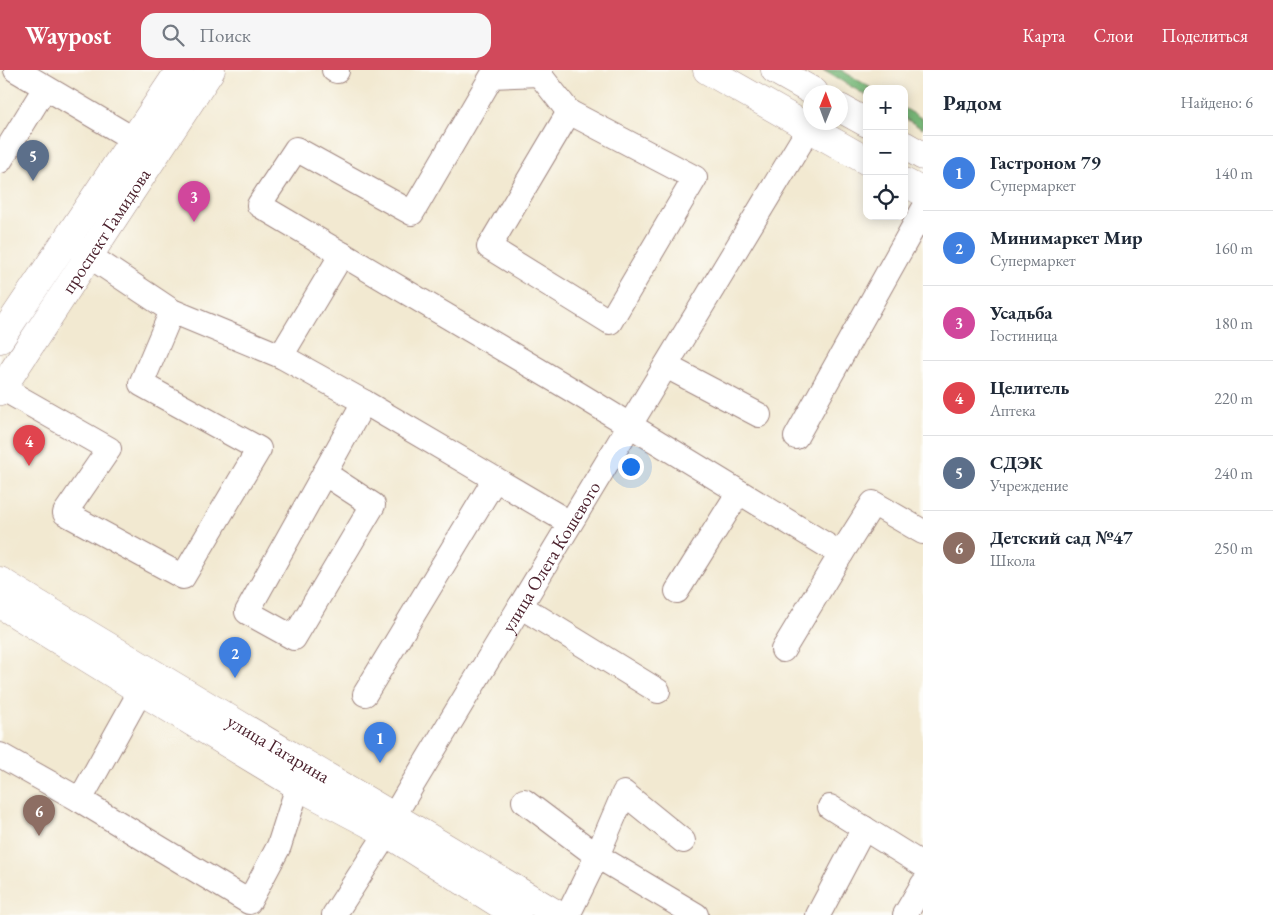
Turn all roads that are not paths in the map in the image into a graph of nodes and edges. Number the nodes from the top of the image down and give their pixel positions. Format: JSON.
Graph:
{"nodes":[{"id":1,"x":16,"y":70,"type":"edge"},
{"id":2,"x":180,"y":70,"type":"edge"},
{"id":3,"x":210,"y":70,"type":"edge"},
{"id":4,"x":707,"y":70,"type":"edge"},
{"id":5,"x":775,"y":70,"type":"edge"},
{"id":6,"x":540,"y":72,"type":"edge"},
{"id":7,"x":42,"y":80,"type":"edge"},
{"id":8,"x":803,"y":86,"type":"edge"},
{"id":9,"x":569,"y":112,"type":"junction"},
{"id":10,"x":848,"y":112,"type":"edge"},
{"id":11,"x":803,"y":121,"type":"edge"},
{"id":12,"x":863,"y":121,"type":"edge"},
{"id":13,"x":808,"y":130,"type":"edge"},
{"id":14,"x":819,"y":130,"type":"edge"},
{"id":15,"x":133,"y":138,"type":"junction"},
{"id":16,"x":908,"y":147,"type":"edge"},
{"id":17,"x":156,"y":152,"type":"junction"},
{"id":18,"x":923,"y":156,"type":"edge"},
{"id":19,"x":863,"y":158,"type":"edge"},
{"id":20,"x":0,"y":161,"type":"edge"},
{"id":21,"x":908,"y":184,"type":"edge"},
{"id":22,"x":923,"y":192,"type":"edge"},
{"id":23,"x":923,"y":210,"type":"edge"},
{"id":24,"x":77,"y":248,"type":"junction"},
{"id":25,"x":342,"y":254,"type":"junction"},
{"id":26,"x":172,"y":310,"type":"junction"},
{"id":27,"x":0,"y":339,"type":"edge"},
{"id":28,"x":281,"y":356,"type":"junction"},
{"id":29,"x":666,"y":366,"type":"junction"},
{"id":30,"x":1,"y":389,"type":"edge"},
{"id":31,"x":364,"y":402,"type":"junction"},
{"id":32,"x":759,"y":415,"type":"dead end"},
{"id":33,"x":630,"y":425,"type":"junction"},
{"id":34,"x":796,"y":437,"type":"dead end"},
{"id":35,"x":324,"y":473,"type":"junction"},
{"id":36,"x":495,"y":479,"type":"junction"},
{"id":37,"x":739,"y":492,"type":"junction"},
{"id":38,"x":570,"y":523,"type":"junction"},
{"id":39,"x":923,"y":532,"type":"edge"},
{"id":40,"x":841,"y":554,"type":"junction"},
{"id":41,"x":0,"y":581,"type":"edge"},
{"id":42,"x":677,"y":591,"type":"dead end"},
{"id":43,"x":0,"y":604,"type":"edge"},
{"id":44,"x":520,"y":606,"type":"junction"},
{"id":45,"x":782,"y":650,"type":"dead end"},
{"id":46,"x":145,"y":682,"type":"junction"},
{"id":47,"x":658,"y":691,"type":"dead end"},
{"id":48,"x":366,"y":694,"type":"dead end"},
{"id":49,"x":0,"y":755,"type":"edge"},
{"id":50,"x":300,"y":774,"type":"junction"},
{"id":51,"x":80,"y":800,"type":"junction"},
{"id":52,"x":524,"y":801,"type":"dead end"},
{"id":53,"x":830,"y":807,"type":"dead end"},
{"id":54,"x":390,"y":824,"type":"junction"},
{"id":55,"x":864,"y":828,"type":"junction"},
{"id":56,"x":683,"y":841,"type":"dead end"},
{"id":57,"x":597,"y":856,"type":"junction"},
{"id":58,"x":923,"y":865,"type":"edge"},
{"id":59,"x":923,"y":884,"type":"edge"},
{"id":60,"x":245,"y":908,"type":"edge"},
{"id":61,"x":335,"y":915,"type":"edge"},
{"id":62,"x":517,"y":915,"type":"edge"},
{"id":63,"x":558,"y":915,"type":"edge"},
{"id":64,"x":568,"y":915,"type":"edge"},
{"id":65,"x":696,"y":915,"type":"edge"},
{"id":66,"x":818,"y":915,"type":"edge"},
{"id":67,"x":905,"y":915,"type":"edge"}],
"edges":[{"from":1,"to":7,"type":"street"},
{"from":2,"to":15,"type":"main road","name":"проспект Гамидова"},
{"from":3,"to":17,"type":"main road","name":"проспект Гамидова"},
{"from":4,"to":11,"type":"main road"},
{"from":5,"to":8,"type":"main road"},
{"from":6,"to":9,"type":"street"},
{"from":6,"to":25,"type":"street"},
{"from":7,"to":15,"type":"street"},
{"from":7,"to":20,"type":"street"},
{"from":9,"to":9,"type":"street"},
{"from":10,"to":12,"type":"main road"},
{"from":13,"to":29,"type":"street","name":"улица Олега Кошевого"},
{"from":14,"to":19,"type":"main road"},
{"from":15,"to":17,"type":"street"},
{"from":15,"to":24,"type":"main road","name":"проспект Гамидова"},
{"from":16,"to":18,"type":"main road"},
{"from":17,"to":24,"type":"main road","name":"проспект Гамидова"},
{"from":21,"to":22,"type":"main road"},
{"from":23,"to":34,"type":"street"},
{"from":24,"to":26,"type":"street"},
{"from":24,"to":27,"type":"main road","name":"проспект Гамидова"},
{"from":24,"to":30,"type":"main road","name":"проспект Гамидова"},
{"from":25,"to":28,"type":"street"},
{"from":25,"to":33,"type":"street"},
{"from":26,"to":28,"type":"street"},
{"from":26,"to":30,"type":"street"},
{"from":28,"to":31,"type":"street"},
{"from":29,"to":32,"type":"street"},
{"from":29,"to":33,"type":"street","name":"улица Олега Кошевого"},
{"from":31,"to":35,"type":"street"},
{"from":31,"to":36,"type":"street"},
{"from":33,"to":37,"type":"street"},
{"from":33,"to":38,"type":"street","name":"улица Олега Кошевого"},
{"from":35,"to":35,"type":"street"},
{"from":36,"to":38,"type":"street"},
{"from":36,"to":48,"type":"street"},
{"from":37,"to":40,"type":"street"},
{"from":37,"to":42,"type":"street"},
{"from":38,"to":44,"type":"street","name":"улица Олега Кошевого"},
{"from":39,"to":40,"type":"street"},
{"from":40,"to":45,"type":"street"},
{"from":41,"to":46,"type":"main road","name":"улица Гагарина"},
{"from":43,"to":46,"type":"main road","name":"улица Гагарина"},
{"from":44,"to":47,"type":"street"},
{"from":44,"to":54,"type":"street","name":"улица Олега Кошевого"},
{"from":46,"to":50,"type":"main road","name":"улица Гагарина"},
{"from":46,"to":51,"type":"street"},
{"from":49,"to":51,"type":"street"},
{"from":50,"to":54,"type":"main road","name":"улица Гагарина"},
{"from":50,"to":60,"type":"street"},
{"from":51,"to":60,"type":"street"},
{"from":52,"to":57,"type":"street"},
{"from":53,"to":55,"type":"street"},
{"from":54,"to":61,"type":"street","name":"улица Олега Кошевого"},
{"from":54,"to":62,"type":"main road","name":"улица Гагарина"},
{"from":54,"to":63,"type":"main road","name":"улица Гагарина"},
{"from":55,"to":58,"type":"street"},
{"from":55,"to":66,"type":"street"},
{"from":56,"to":57,"type":"street"},
{"from":57,"to":64,"type":"street"},
{"from":57,"to":65,"type":"street"},
{"from":59,"to":67,"type":"street"}]}
